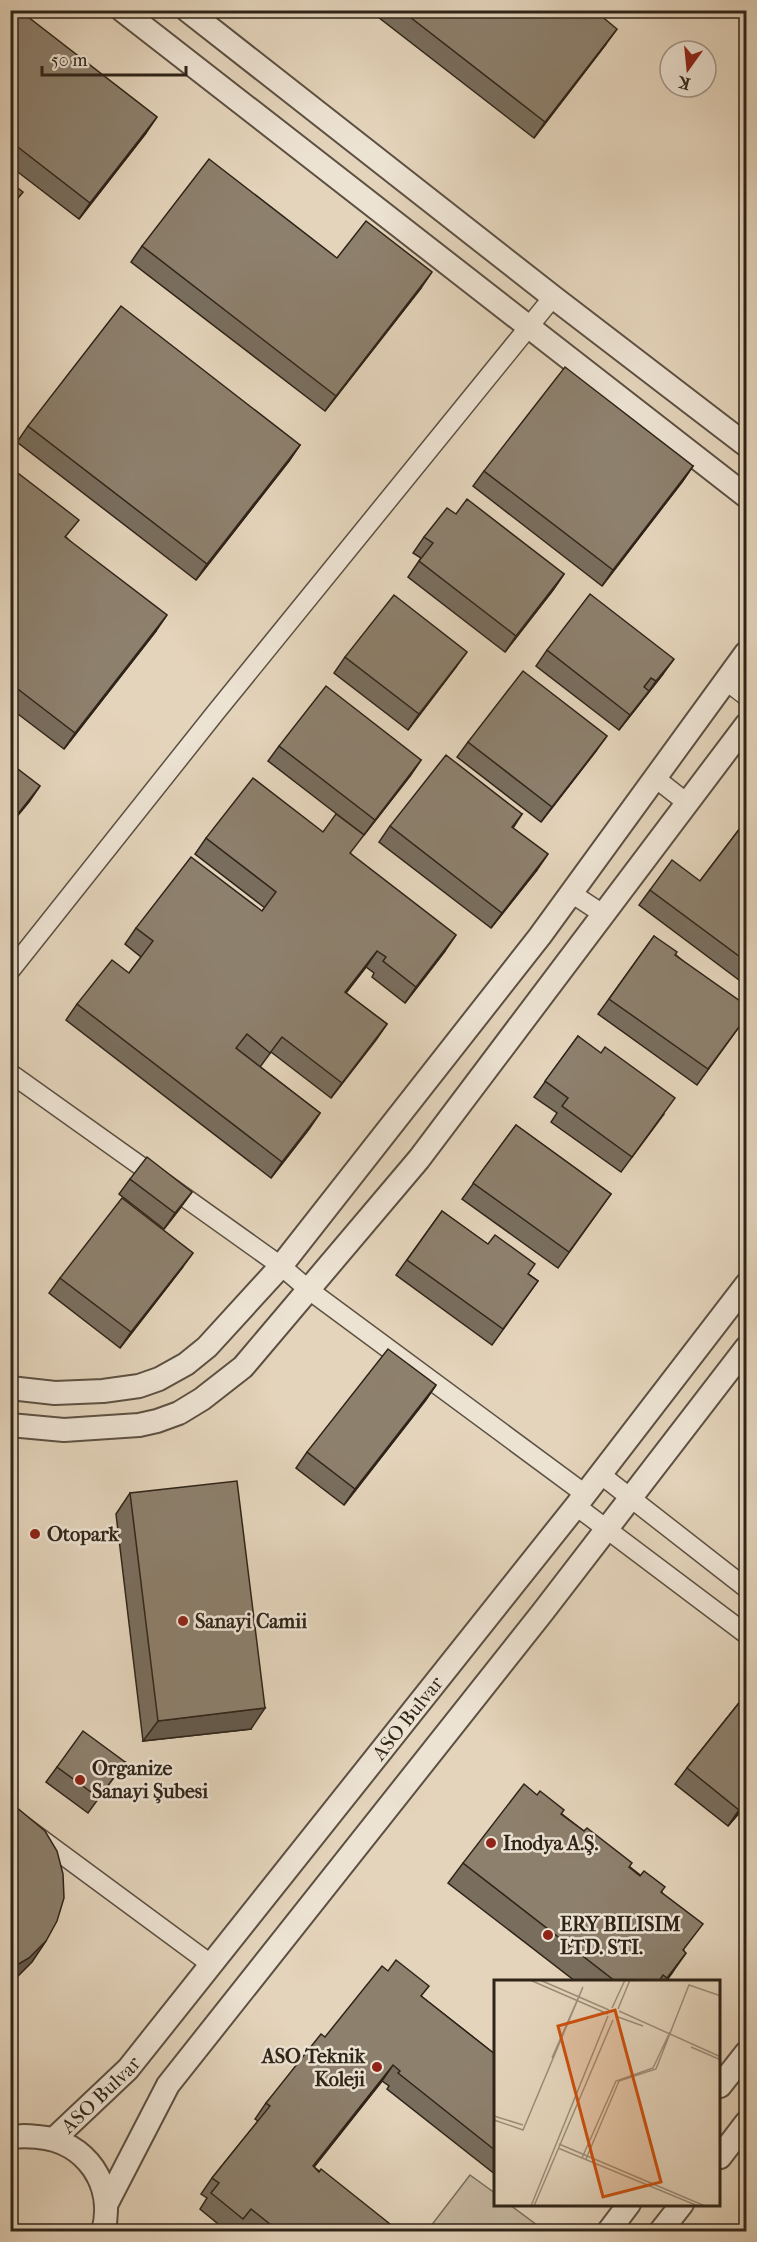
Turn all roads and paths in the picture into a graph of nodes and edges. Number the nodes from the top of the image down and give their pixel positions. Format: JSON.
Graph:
{"nodes":[{"id":1,"x":122,"y":10,"type":"edge"},
{"id":2,"x":187,"y":10,"type":"edge"},
{"id":3,"x":553,"y":297,"type":"junction"},
{"id":4,"x":529,"y":327,"type":"junction"},
{"id":5,"x":747,"y":445,"type":"edge"},
{"id":6,"x":747,"y":496,"type":"edge"},
{"id":7,"x":747,"y":653,"type":"edge"},
{"id":8,"x":725,"y":680,"type":"junction"},
{"id":9,"x":747,"y":696,"type":"edge"},
{"id":10,"x":747,"y":725,"type":"edge"},
{"id":11,"x":654,"y":777,"type":"junction"},
{"id":12,"x":687,"y":803,"type":"junction"},
{"id":13,"x":571,"y":892,"type":"junction"},
{"id":14,"x":603,"y":914,"type":"junction"},
{"id":15,"x":10,"y":971,"type":"edge"},
{"id":16,"x":10,"y":1073,"type":"edge"},
{"id":17,"x":281,"y":1266,"type":"junction"},
{"id":18,"x":747,"y":1285,"type":"edge"},
{"id":19,"x":309,"y":1290,"type":"junction"},
{"id":20,"x":747,"y":1348,"type":"edge"},
{"id":21,"x":10,"y":1388,"type":"edge"},
{"id":22,"x":10,"y":1425,"type":"edge"},
{"id":23,"x":600,"y":1474,"type":"junction"},
{"id":24,"x":629,"y":1499,"type":"junction"},
{"id":25,"x":580,"y":1500,"type":"junction"},
{"id":26,"x":606,"y":1529,"type":"junction"},
{"id":27,"x":747,"y":1588,"type":"edge"},
{"id":28,"x":747,"y":1634,"type":"edge"},
{"id":29,"x":10,"y":1816,"type":"edge"},
{"id":30,"x":212,"y":1965,"type":"junction"},
{"id":31,"x":747,"y":2053,"type":"edge"},
{"id":32,"x":721,"y":2085,"type":"edge"},
{"id":33,"x":747,"y":2123,"type":"edge"},
{"id":34,"x":10,"y":2138,"type":"edge"},
{"id":35,"x":55,"y":2138,"type":"junction"},
{"id":36,"x":721,"y":2156,"type":"edge"},
{"id":37,"x":628,"y":2206,"type":"edge"},
{"id":38,"x":681,"y":2206,"type":"edge"},
{"id":39,"x":109,"y":2221,"type":"edge"},
{"id":40,"x":608,"y":2232,"type":"edge"},
{"id":41,"x":660,"y":2232,"type":"edge"}],
"edges":[{"from":1,"to":4,"type":"street"},
{"from":2,"to":3,"type":"street"},
{"from":3,"to":4,"type":"street"},
{"from":3,"to":5,"type":"street"},
{"from":4,"to":6,"type":"street"},
{"from":4,"to":15,"type":"street"},
{"from":7,"to":8,"type":"street"},
{"from":8,"to":9,"type":"street"},
{"from":8,"to":11,"type":"street"},
{"from":10,"to":12,"type":"street"},
{"from":11,"to":12,"type":"street"},
{"from":11,"to":13,"type":"street"},
{"from":12,"to":14,"type":"street"},
{"from":13,"to":14,"type":"street"},
{"from":13,"to":17,"type":"street"},
{"from":14,"to":19,"type":"street"},
{"from":16,"to":17,"type":"street"},
{"from":17,"to":19,"type":"street"},
{"from":17,"to":21,"type":"street"},
{"from":18,"to":23,"type":"street","name":"ASO Bulvar"},
{"from":19,"to":22,"type":"street"},
{"from":19,"to":25,"type":"street"},
{"from":20,"to":24,"type":"street","name":"ASO Bulvar"},
{"from":23,"to":24,"type":"street"},
{"from":23,"to":25,"type":"street","name":"ASO Bulvar"},
{"from":24,"to":26,"type":"street","name":"ASO Bulvar"},
{"from":24,"to":27,"type":"street"},
{"from":25,"to":26,"type":"street"},
{"from":25,"to":30,"type":"street","name":"ASO Bulvar"},
{"from":26,"to":28,"type":"street"},
{"from":26,"to":39,"type":"street","name":"ASO Bulvar"},
{"from":29,"to":30,"type":"street"},
{"from":30,"to":35,"type":"street","name":"ASO Bulvar"},
{"from":31,"to":32,"type":"street"},
{"from":33,"to":36,"type":"street"},
{"from":34,"to":35,"type":"street"},
{"from":35,"to":39,"type":"street"},
{"from":37,"to":40,"type":"street"},
{"from":38,"to":41,"type":"street"}]}
